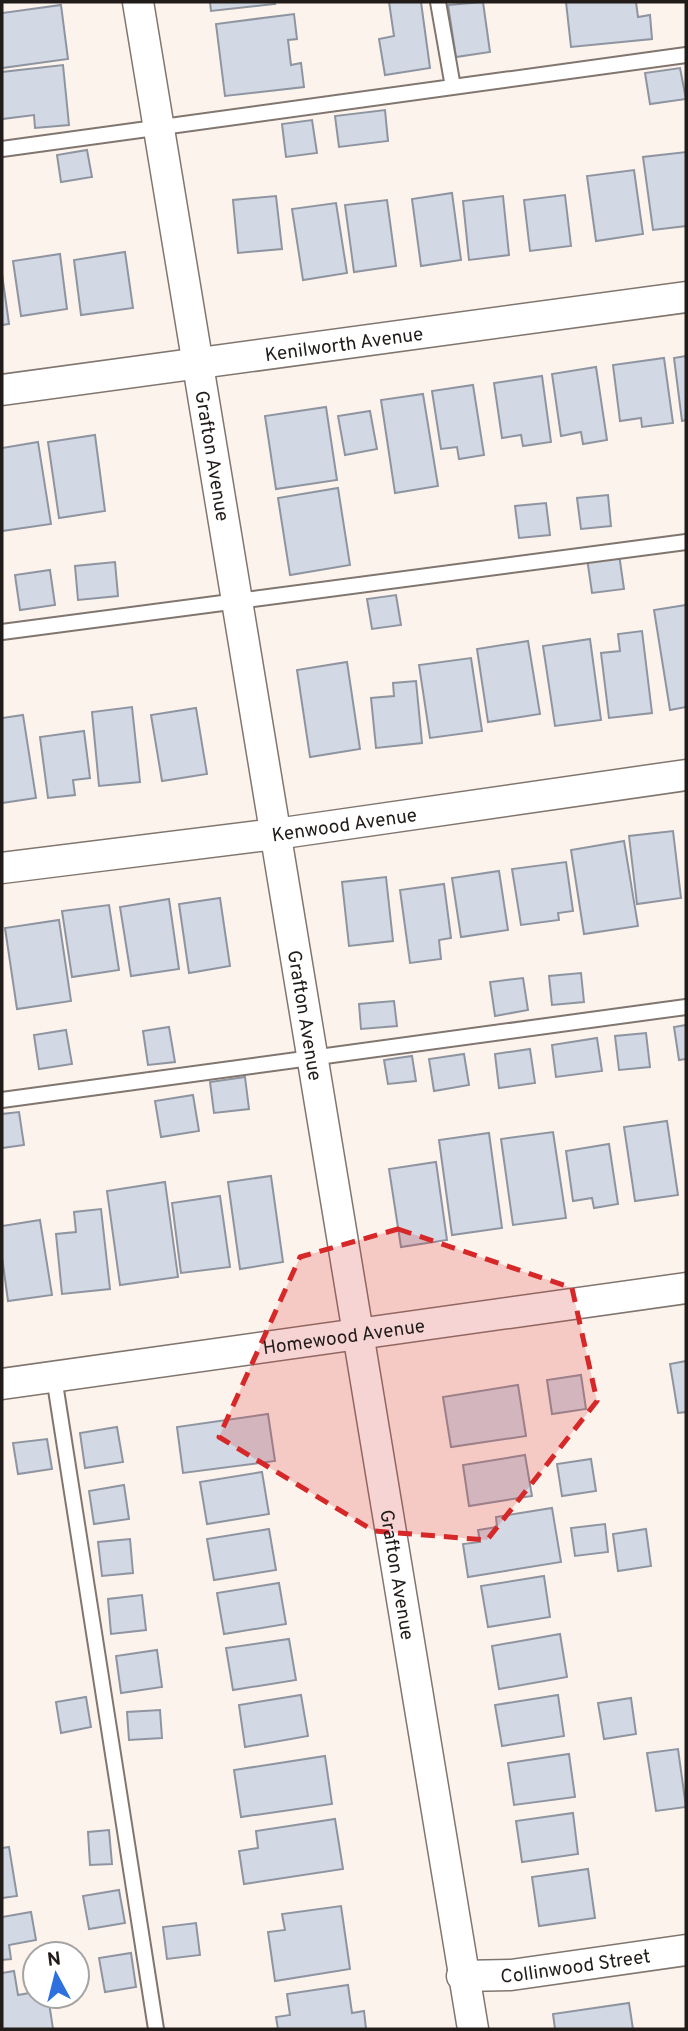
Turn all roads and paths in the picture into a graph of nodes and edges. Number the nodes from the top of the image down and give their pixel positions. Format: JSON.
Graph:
{"nodes":[{"id":1,"x":138,"y":2,"type":"edge"},
{"id":2,"x":438,"y":2,"type":"edge"},
{"id":3,"x":686,"y":55,"type":"edge"},
{"id":4,"x":453,"y":87,"type":"junction"},
{"id":5,"x":159,"y":127,"type":"junction"},
{"id":6,"x":2,"y":149,"type":"edge"},
{"id":7,"x":686,"y":297,"type":"edge"},
{"id":8,"x":199,"y":365,"type":"junction"},
{"id":9,"x":2,"y":390,"type":"edge"},
{"id":10,"x":686,"y":542,"type":"edge"},
{"id":11,"x":239,"y":601,"type":"junction"},
{"id":12,"x":2,"y":632,"type":"edge"},
{"id":13,"x":686,"y":775,"type":"edge"},
{"id":14,"x":276,"y":834,"type":"junction"},
{"id":15,"x":2,"y":868,"type":"edge"},
{"id":16,"x":686,"y":1007,"type":"edge"},
{"id":17,"x":314,"y":1056,"type":"junction"},
{"id":18,"x":2,"y":1100,"type":"edge"},
{"id":19,"x":686,"y":1288,"type":"edge"},
{"id":20,"x":359,"y":1335,"type":"junction"},
{"id":21,"x":54,"y":1377,"type":"junction"},
{"id":22,"x":2,"y":1384,"type":"edge"},
{"id":23,"x":686,"y":1950,"type":"edge"},
{"id":24,"x":462,"y":1976,"type":"junction"},
{"id":25,"x":156,"y":2029,"type":"edge"},
{"id":26,"x":473,"y":2029,"type":"edge"}],
"edges":[{"from":1,"to":5,"type":"street","name":"Grafton Avenue"},
{"from":2,"to":4,"type":"lane"},
{"from":3,"to":4,"type":"lane"},
{"from":4,"to":5,"type":"lane"},
{"from":5,"to":6,"type":"lane"},
{"from":5,"to":8,"type":"street","name":"Grafton Avenue"},
{"from":7,"to":8,"type":"street","name":"Kenilworth Avenue"},
{"from":8,"to":9,"type":"street","name":"Kenilworth Avenue"},
{"from":8,"to":11,"type":"street","name":"Grafton Avenue"},
{"from":10,"to":11,"type":"lane"},
{"from":11,"to":12,"type":"lane"},
{"from":11,"to":14,"type":"street","name":"Grafton Avenue"},
{"from":13,"to":14,"type":"street","name":"Kenwood Avenue"},
{"from":14,"to":15,"type":"street","name":"Kenwood Avenue"},
{"from":14,"to":17,"type":"street","name":"Grafton Avenue"},
{"from":16,"to":17,"type":"lane"},
{"from":17,"to":18,"type":"lane"},
{"from":17,"to":20,"type":"street","name":"Grafton Avenue"},
{"from":19,"to":20,"type":"street","name":"Homewood Avenue"},
{"from":20,"to":21,"type":"street","name":"Homewood Avenue"},
{"from":20,"to":24,"type":"street","name":"Grafton Avenue"},
{"from":21,"to":22,"type":"street","name":"Homewood Avenue"},
{"from":21,"to":25,"type":"lane"},
{"from":23,"to":24,"type":"street","name":"Collinwood Street"},
{"from":24,"to":26,"type":"street","name":"Grafton Avenue"}]}
